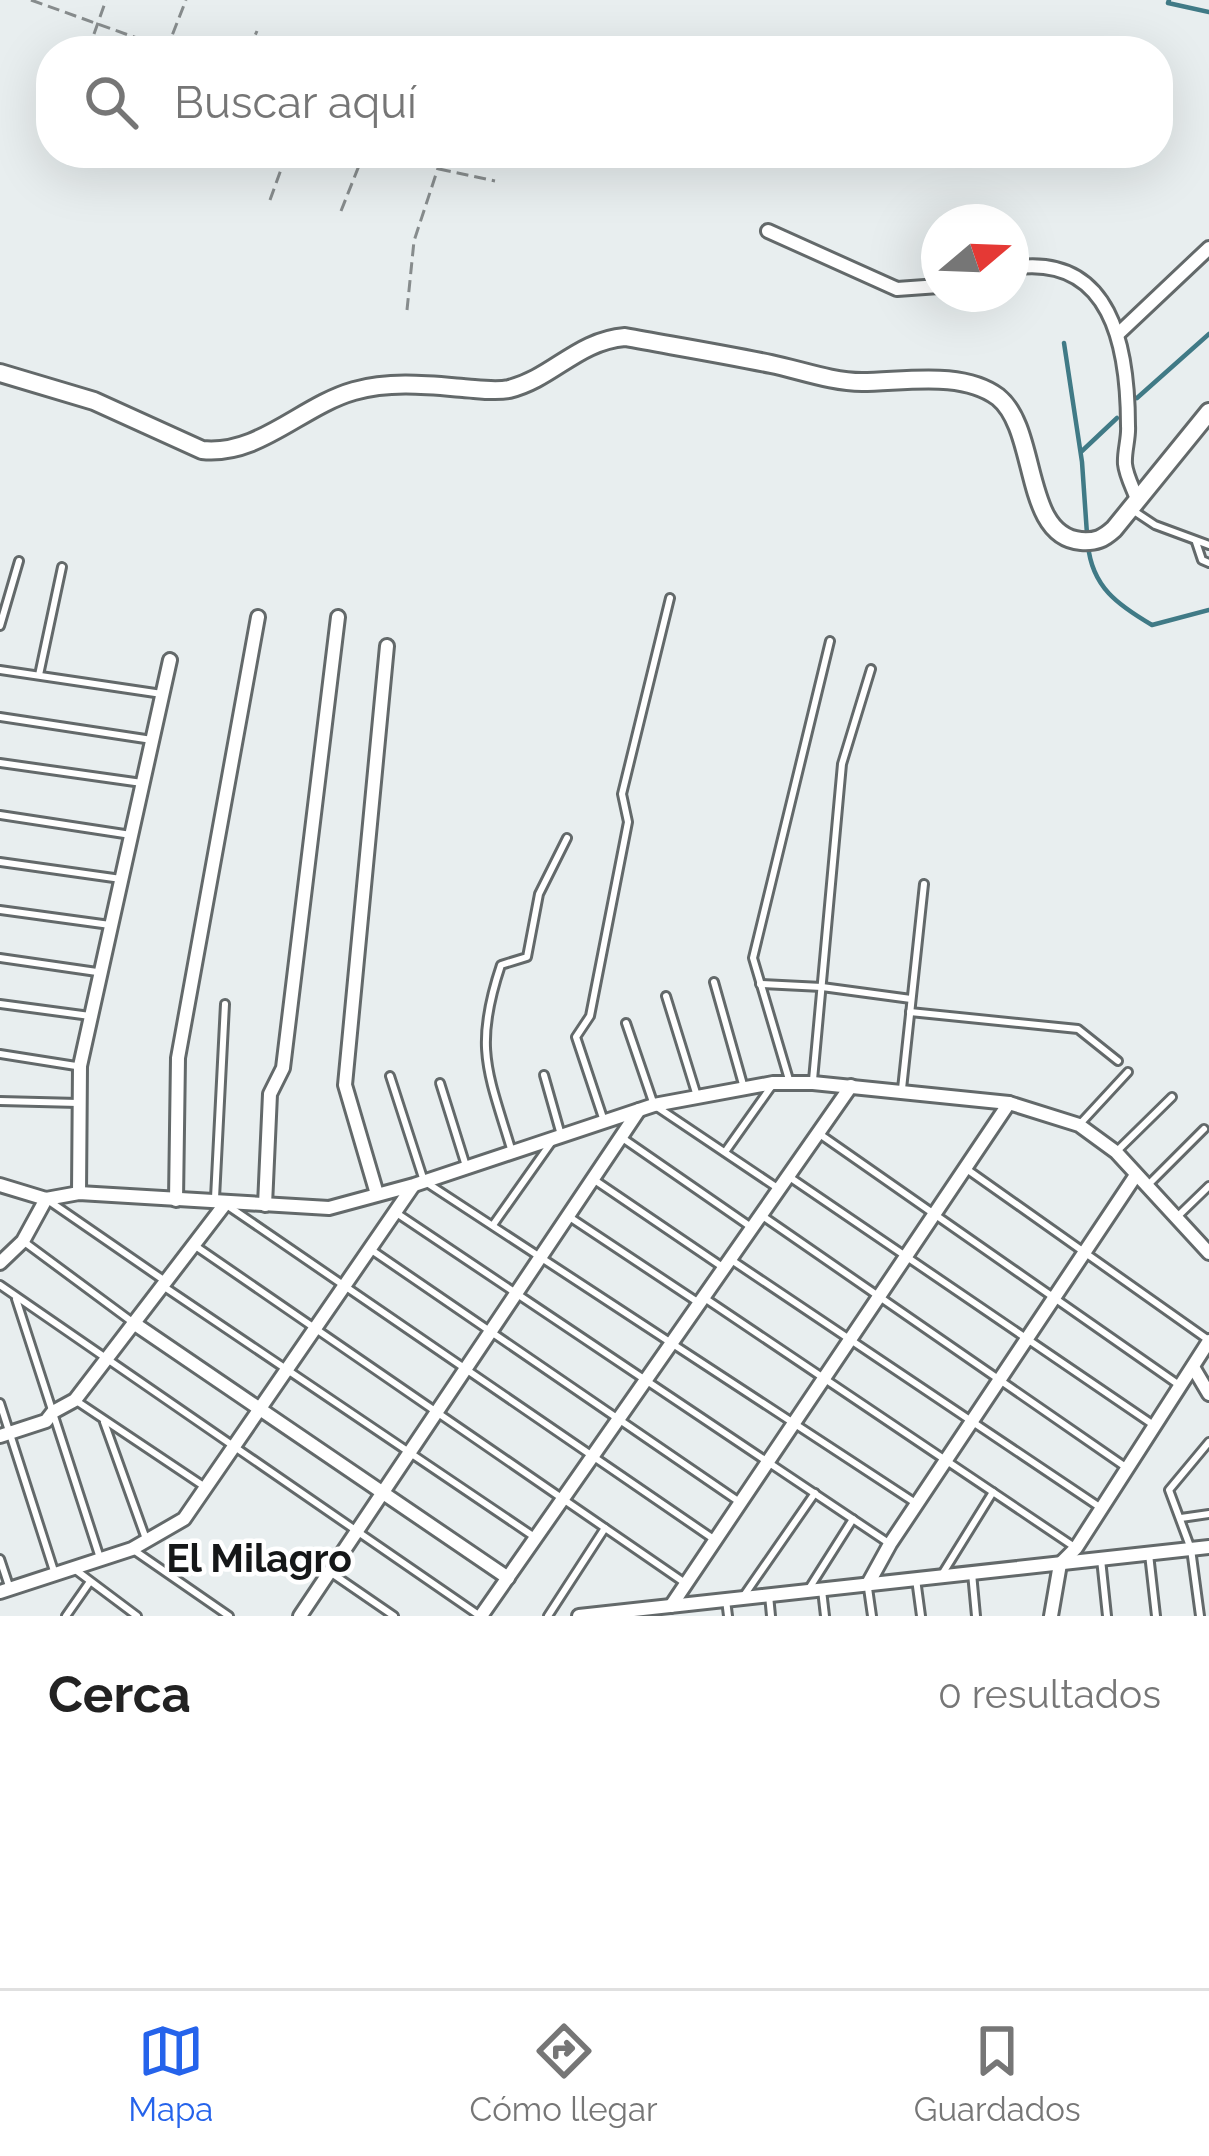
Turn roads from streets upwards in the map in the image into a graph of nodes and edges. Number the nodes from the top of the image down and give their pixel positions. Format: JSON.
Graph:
{"nodes":[{"id":1,"x":768,"y":231,"type":"dead end"},
{"id":2,"x":1209,"y":248,"type":"edge"},
{"id":3,"x":1029,"y":268,"type":"edge"},
{"id":4,"x":921,"y":287,"type":"edge"},
{"id":5,"x":1118,"y":334,"type":"junction"},
{"id":6,"x":0,"y":373,"type":"edge"},
{"id":7,"x":1209,"y":412,"type":"edge"},
{"id":8,"x":1133,"y":504,"type":"junction"},
{"id":9,"x":257,"y":617,"type":"dead end"},
{"id":10,"x":338,"y":617,"type":"dead end"},
{"id":11,"x":387,"y":646,"type":"dead end"},
{"id":12,"x":170,"y":660,"type":"dead end"},
{"id":13,"x":851,"y":1086,"type":"junction"},
{"id":14,"x":1009,"y":1103,"type":"junction"},
{"id":15,"x":640,"y":1109,"type":"junction"},
{"id":16,"x":1142,"y":1180,"type":"junction"},
{"id":17,"x":419,"y":1183,"type":"junction"},
{"id":18,"x":0,"y":1185,"type":"edge"},
{"id":19,"x":79,"y":1193,"type":"junction"},
{"id":20,"x":376,"y":1194,"type":"junction"},
{"id":21,"x":46,"y":1199,"type":"junction"},
{"id":22,"x":176,"y":1200,"type":"junction"},
{"id":23,"x":220,"y":1203,"type":"junction"},
{"id":24,"x":266,"y":1205,"type":"junction"},
{"id":25,"x":1209,"y":1251,"type":"edge"},
{"id":26,"x":0,"y":1263,"type":"edge"},
{"id":27,"x":135,"y":1324,"type":"junction"},
{"id":28,"x":1209,"y":1341,"type":"edge"},
{"id":29,"x":1192,"y":1367,"type":"junction"},
{"id":30,"x":1209,"y":1394,"type":"edge"},
{"id":31,"x":260,"y":1407,"type":"junction"},
{"id":32,"x":5,"y":1434,"type":"edge"},
{"id":33,"x":382,"y":1494,"type":"junction"},
{"id":34,"x":1209,"y":1547,"type":"edge"},
{"id":35,"x":1060,"y":1564,"type":"junction"},
{"id":36,"x":508,"y":1578,"type":"junction"},
{"id":37,"x":868,"y":1584,"type":"junction"},
{"id":38,"x":5,"y":1591,"type":"edge"},
{"id":39,"x":671,"y":1611,"type":"edge"},
{"id":40,"x":624,"y":1614,"type":"edge"},
{"id":41,"x":303,"y":1615,"type":"edge"},
{"id":42,"x":480,"y":1616,"type":"edge"},
{"id":43,"x":579,"y":1616,"type":"edge"},
{"id":44,"x":1051,"y":1616,"type":"edge"}],
"edges":[{"from":1,"to":4,"type":"street"},
{"from":2,"to":5,"type":"street"},
{"from":3,"to":5,"type":"street"},
{"from":5,"to":8,"type":"street"},
{"from":6,"to":8,"type":"main road"},
{"from":7,"to":8,"type":"main road"},
{"from":9,"to":22,"type":"street"},
{"from":10,"to":24,"type":"street"},
{"from":11,"to":20,"type":"street"},
{"from":12,"to":19,"type":"street"},
{"from":13,"to":14,"type":"street"},
{"from":13,"to":15,"type":"street"},
{"from":13,"to":36,"type":"street"},
{"from":14,"to":16,"type":"street"},
{"from":14,"to":39,"type":"street"},
{"from":15,"to":17,"type":"street"},
{"from":15,"to":33,"type":"street"},
{"from":16,"to":25,"type":"street"},
{"from":16,"to":37,"type":"street"},
{"from":17,"to":20,"type":"street"},
{"from":17,"to":31,"type":"street"},
{"from":18,"to":21,"type":"street"},
{"from":19,"to":21,"type":"street"},
{"from":19,"to":22,"type":"street"},
{"from":20,"to":24,"type":"street"},
{"from":21,"to":26,"type":"street"},
{"from":22,"to":23,"type":"street"},
{"from":23,"to":24,"type":"street"},
{"from":23,"to":27,"type":"street"},
{"from":27,"to":31,"type":"street"},
{"from":27,"to":32,"type":"street"},
{"from":28,"to":29,"type":"street"},
{"from":29,"to":30,"type":"street"},
{"from":29,"to":35,"type":"street"},
{"from":31,"to":33,"type":"street"},
{"from":31,"to":38,"type":"street"},
{"from":33,"to":36,"type":"street"},
{"from":33,"to":41,"type":"street"},
{"from":34,"to":35,"type":"street"},
{"from":35,"to":37,"type":"street"},
{"from":35,"to":44,"type":"street"},
{"from":36,"to":42,"type":"street"},
{"from":37,"to":39,"type":"street"},
{"from":39,"to":40,"type":"street"},
{"from":40,"to":43,"type":"street"}]}
